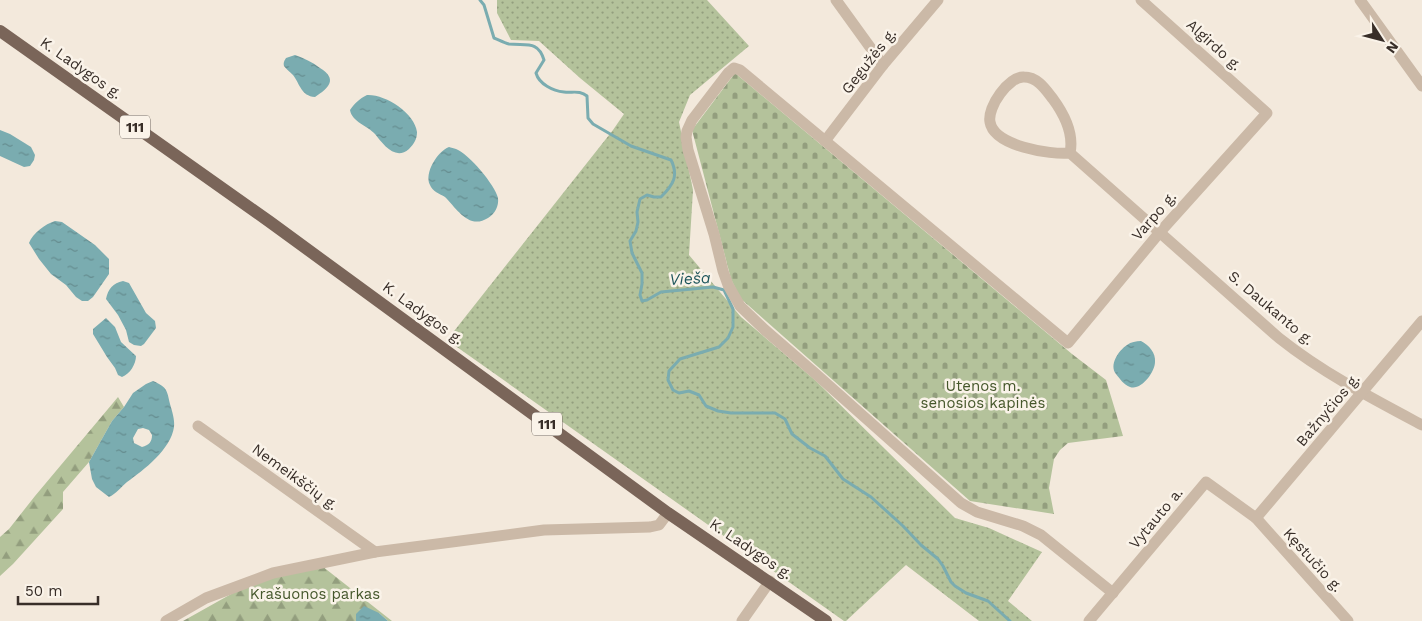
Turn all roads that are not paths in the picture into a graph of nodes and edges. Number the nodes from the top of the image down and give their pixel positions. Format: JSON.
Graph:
{"nodes":[{"id":1,"x":836,"y":0,"type":"edge"},
{"id":2,"x":938,"y":0,"type":"edge"},
{"id":3,"x":1141,"y":0,"type":"edge"},
{"id":4,"x":1360,"y":0,"type":"edge"},
{"id":5,"x":0,"y":31,"type":"edge"},
{"id":6,"x":883,"y":65,"type":"junction"},
{"id":7,"x":1422,"y":86,"type":"edge"},
{"id":8,"x":1267,"y":113,"type":"joint"},
{"id":9,"x":825,"y":141,"type":"junction"},
{"id":10,"x":1070,"y":152,"type":"junction"},
{"id":11,"x":1160,"y":232,"type":"junction"},
{"id":12,"x":1422,"y":321,"type":"edge"},
{"id":13,"x":1362,"y":393,"type":"junction"},
{"id":14,"x":1422,"y":425,"type":"edge"},
{"id":15,"x":198,"y":426,"type":"dead end"},
{"id":16,"x":668,"y":513,"type":"junction"},
{"id":17,"x":1256,"y":518,"type":"junction"},
{"id":18,"x":375,"y":552,"type":"junction"},
{"id":19,"x":770,"y":581,"type":"junction"},
{"id":20,"x":1113,"y":593,"type":"junction"},
{"id":21,"x":166,"y":621,"type":"edge"},
{"id":22,"x":742,"y":621,"type":"edge"},
{"id":23,"x":826,"y":621,"type":"edge"},
{"id":24,"x":1089,"y":621,"type":"edge"},
{"id":25,"x":1348,"y":621,"type":"edge"}],
"edges":[{"from":1,"to":6,"type":"street"},
{"from":2,"to":6,"type":"street","name":"Gegužės g."},
{"from":3,"to":8,"type":"street","name":"Algirdo g."},
{"from":4,"to":7,"type":"street"},
{"from":5,"to":16,"type":"main road","name":"K. Ladygos g.","number":"111"},
{"from":6,"to":9,"type":"street","name":"Gegužės g."},
{"from":8,"to":11,"type":"street","name":"Varpo g."},
{"from":9,"to":11,"type":"street","name":"Varpo g."},
{"from":9,"to":20,"type":"street"},
{"from":10,"to":10,"type":"street"},
{"from":10,"to":11,"type":"street","name":"S. Daukanto g."},
{"from":11,"to":13,"type":"street","name":"S. Daukanto g."},
{"from":12,"to":13,"type":"street","name":"Bažnyčios g."},
{"from":13,"to":14,"type":"street","name":"S. Daukanto g."},
{"from":13,"to":17,"type":"street","name":"Bažnyčios g."},
{"from":15,"to":18,"type":"street","name":"Nemeikščių g."},
{"from":16,"to":18,"type":"street"},
{"from":16,"to":19,"type":"main road","name":"K. Ladygos g.","number":"111"},
{"from":17,"to":20,"type":"street","name":"Vytauto a."},
{"from":17,"to":25,"type":"street","name":"Kęstučio g."},
{"from":18,"to":21,"type":"street"},
{"from":19,"to":22,"type":"street"},
{"from":19,"to":23,"type":"main road","name":"K. Ladygos g.","number":"111"},
{"from":20,"to":24,"type":"street","name":"Vytauto a."}]}
